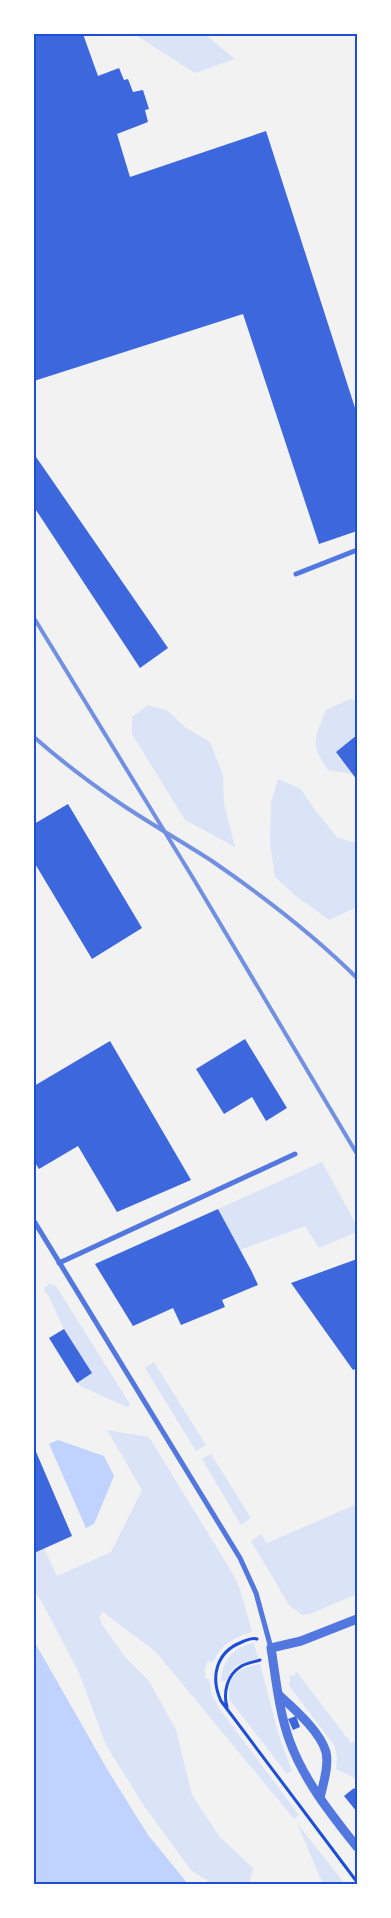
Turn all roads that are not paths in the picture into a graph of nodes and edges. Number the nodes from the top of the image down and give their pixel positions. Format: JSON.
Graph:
{"nodes":[{"id":1,"x":357,"y":550,"type":"edge"},
{"id":2,"x":296,"y":574,"type":"dead end"},
{"id":3,"x":295,"y":1154,"type":"dead end"},
{"id":4,"x":34,"y":1221,"type":"edge"},
{"id":5,"x":59,"y":1263,"type":"junction"},
{"id":6,"x":357,"y":1619,"type":"edge"},
{"id":7,"x":271,"y":1648,"type":"junction"},
{"id":8,"x":279,"y":1695,"type":"junction"},
{"id":9,"x":320,"y":1798,"type":"junction"},
{"id":10,"x":357,"y":1847,"type":"edge"}],
"edges":[{"from":1,"to":2,"type":"street"},
{"from":3,"to":5,"type":"street"},
{"from":4,"to":5,"type":"street"},
{"from":5,"to":7,"type":"street"},
{"from":6,"to":7,"type":"street"},
{"from":7,"to":8,"type":"street"},
{"from":8,"to":9,"type":"street"},
{"from":8,"to":9,"type":"street"},
{"from":9,"to":10,"type":"street"}]}
